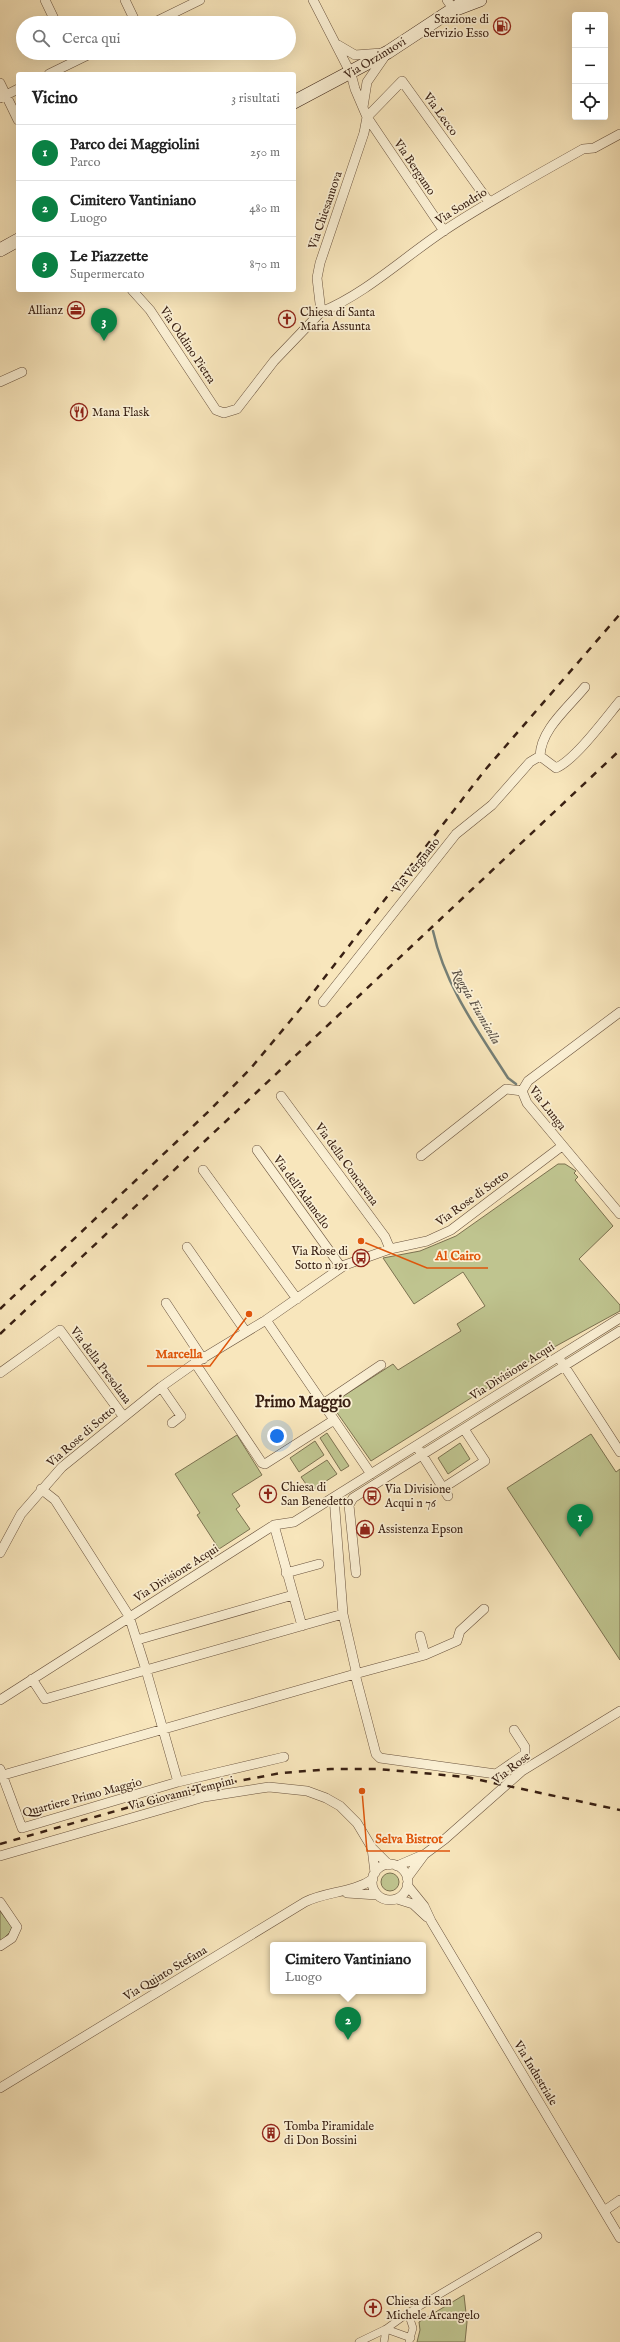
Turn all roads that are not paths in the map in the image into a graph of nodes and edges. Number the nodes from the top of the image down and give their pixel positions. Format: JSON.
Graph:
{"nodes":[{"id":1,"x":45,"y":0,"type":"edge"},
{"id":2,"x":125,"y":0,"type":"edge"},
{"id":3,"x":200,"y":0,"type":"edge"},
{"id":4,"x":313,"y":0,"type":"edge"},
{"id":5,"x":466,"y":0,"type":"edge"},
{"id":6,"x":480,"y":0,"type":"edge"},
{"id":7,"x":451,"y":5,"type":"edge"},
{"id":8,"x":53,"y":16,"type":"edge"},
{"id":9,"x":133,"y":16,"type":"edge"},
{"id":10,"x":167,"y":16,"type":"edge"},
{"id":11,"x":336,"y":43,"type":"junction"},
{"id":12,"x":388,"y":52,"type":"junction"},
{"id":13,"x":69,"y":60,"type":"edge"},
{"id":14,"x":52,"y":72,"type":"edge"},
{"id":15,"x":351,"y":74,"type":"junction"},
{"id":16,"x":0,"y":83,"type":"edge"},
{"id":17,"x":16,"y":91,"type":"edge"},
{"id":18,"x":3,"y":97,"type":"edge"},
{"id":19,"x":296,"y":101,"type":"edge"},
{"id":20,"x":365,"y":113,"type":"junction"},
{"id":21,"x":16,"y":117,"type":"edge"},
{"id":22,"x":620,"y":134,"type":"edge"},
{"id":23,"x":489,"y":202,"type":"junction"},
{"id":24,"x":444,"y":231,"type":"junction"},
{"id":25,"x":16,"y":242,"type":"edge"},
{"id":26,"x":0,"y":250,"type":"edge"},
{"id":27,"x":134,"y":292,"type":"edge"},
{"id":28,"x":321,"y":312,"type":"junction"},
{"id":29,"x":22,"y":372,"type":"dead end"},
{"id":30,"x":0,"y":382,"type":"edge"},
{"id":31,"x":585,"y":687,"type":"dead end"},
{"id":32,"x":620,"y":701,"type":"edge"},
{"id":33,"x":540,"y":756,"type":"junction"},
{"id":34,"x":323,"y":1002,"type":"dead end"},
{"id":35,"x":620,"y":1012,"type":"edge"},
{"id":36,"x":522,"y":1091,"type":"junction"},
{"id":37,"x":281,"y":1096,"type":"dead end"},
{"id":38,"x":562,"y":1146,"type":"junction"},
{"id":39,"x":257,"y":1150,"type":"dead end"},
{"id":40,"x":421,"y":1156,"type":"dead end"},
{"id":41,"x":203,"y":1170,"type":"dead end"},
{"id":42,"x":620,"y":1214,"type":"edge"},
{"id":43,"x":187,"y":1247,"type":"dead end"},
{"id":44,"x":390,"y":1249,"type":"junction"},
{"id":45,"x":341,"y":1267,"type":"junction"},
{"id":46,"x":297,"y":1299,"type":"junction"},
{"id":47,"x":166,"y":1303,"type":"dead end"},
{"id":48,"x":620,"y":1318,"type":"edge"},
{"id":49,"x":266,"y":1320,"type":"junction"},
{"id":50,"x":620,"y":1331,"type":"edge"},
{"id":51,"x":246,"y":1332,"type":"junction"},
{"id":52,"x":558,"y":1357,"type":"junction"},
{"id":53,"x":199,"y":1361,"type":"junction"},
{"id":54,"x":381,"y":1365,"type":"dead end"},
{"id":55,"x":564,"y":1366,"type":"junction"},
{"id":56,"x":0,"y":1373,"type":"edge"},
{"id":57,"x":161,"y":1387,"type":"junction"},
{"id":58,"x":323,"y":1404,"type":"junction"},
{"id":59,"x":123,"y":1416,"type":"junction"},
{"id":60,"x":334,"y":1420,"type":"junction"},
{"id":61,"x":172,"y":1423,"type":"dead end"},
{"id":62,"x":464,"y":1429,"type":"junction"},
{"id":63,"x":416,"y":1446,"type":"junction"},
{"id":64,"x":620,"y":1452,"type":"edge"},
{"id":65,"x":422,"y":1455,"type":"junction"},
{"id":66,"x":370,"y":1475,"type":"junction"},
{"id":67,"x":374,"y":1485,"type":"junction"},
{"id":68,"x":42,"y":1489,"type":"junction"},
{"id":69,"x":334,"y":1497,"type":"junction"},
{"id":70,"x":274,"y":1525,"type":"junction"},
{"id":71,"x":353,"y":1548,"type":"junction"},
{"id":72,"x":338,"y":1550,"type":"junction"},
{"id":73,"x":0,"y":1553,"type":"edge"},
{"id":74,"x":319,"y":1564,"type":"dead end"},
{"id":75,"x":286,"y":1573,"type":"junction"},
{"id":76,"x":356,"y":1573,"type":"dead end"},
{"id":77,"x":293,"y":1595,"type":"junction"},
{"id":78,"x":484,"y":1609,"type":"dead end"},
{"id":79,"x":343,"y":1614,"type":"junction"},
{"id":80,"x":130,"y":1616,"type":"junction"},
{"id":81,"x":302,"y":1626,"type":"junction"},
{"id":82,"x":420,"y":1636,"type":"dead end"},
{"id":83,"x":137,"y":1640,"type":"junction"},
{"id":84,"x":425,"y":1656,"type":"junction"},
{"id":85,"x":146,"y":1670,"type":"junction"},
{"id":86,"x":355,"y":1674,"type":"junction"},
{"id":87,"x":32,"y":1679,"type":"junction"},
{"id":88,"x":0,"y":1700,"type":"edge"},
{"id":89,"x":620,"y":1711,"type":"edge"},
{"id":90,"x":162,"y":1729,"type":"junction"},
{"id":91,"x":514,"y":1730,"type":"dead end"},
{"id":92,"x":284,"y":1757,"type":"dead end"},
{"id":93,"x":1,"y":1774,"type":"edge"},
{"id":94,"x":178,"y":1782,"type":"junction"},
{"id":95,"x":372,"y":1848,"type":"junction"},
{"id":96,"x":425,"y":1854,"type":"junction"},
{"id":97,"x":0,"y":1856,"type":"edge"},
{"id":98,"x":393,"y":1865,"type":"junction"},
{"id":99,"x":374,"y":1876,"type":"junction"},
{"id":100,"x":407,"y":1882,"type":"junction"},
{"id":101,"x":329,"y":1893,"type":"junction"},
{"id":102,"x":377,"y":1895,"type":"junction"},
{"id":103,"x":397,"y":1899,"type":"junction"},
{"id":104,"x":0,"y":1902,"type":"edge"},
{"id":105,"x":431,"y":1921,"type":"junction"},
{"id":106,"x":0,"y":1946,"type":"edge"},
{"id":107,"x":16,"y":2078,"type":"junction"},
{"id":108,"x":0,"y":2088,"type":"edge"},
{"id":109,"x":0,"y":2091,"type":"edge"},
{"id":110,"x":620,"y":2200,"type":"edge"},
{"id":111,"x":604,"y":2211,"type":"junction"},
{"id":112,"x":538,"y":2236,"type":"dead end"},
{"id":113,"x":620,"y":2238,"type":"edge"},
{"id":114,"x":408,"y":2313,"type":"junction"},
{"id":115,"x":386,"y":2328,"type":"junction"},
{"id":116,"x":410,"y":2340,"type":"edge"},
{"id":117,"x":362,"y":2341,"type":"edge"},
{"id":118,"x":384,"y":2342,"type":"edge"}],
"edges":[{"from":1,"to":8,"type":"street"},
{"from":2,"to":9,"type":"street"},
{"from":3,"to":10,"type":"street"},
{"from":4,"to":11,"type":"street"},
{"from":5,"to":7,"type":"main road","name":"Via Orzinuovi"},
{"from":6,"to":7,"type":"main road","name":"Via Orzinuovi"},
{"from":7,"to":12,"type":"main road","name":"Via Orzinuovi"},
{"from":11,"to":12,"type":"street"},
{"from":11,"to":15,"type":"street"},
{"from":12,"to":15,"type":"main road","name":"Via Orzinuovi"},
{"from":12,"to":20,"type":"street","name":"Via Chiesanuova"},
{"from":13,"to":14,"type":"street"},
{"from":15,"to":19,"type":"main road","name":"Via Orzinuovi"},
{"from":15,"to":20,"type":"street"},
{"from":16,"to":18,"type":"street"},
{"from":17,"to":18,"type":"street"},
{"from":18,"to":21,"type":"street"},
{"from":20,"to":23,"type":"street","name":"Via Lecco"},
{"from":20,"to":24,"type":"street","name":"Via Bergamo"},
{"from":20,"to":28,"type":"street","name":"Via Chiesanuova"},
{"from":22,"to":23,"type":"street","name":"Via Sondrio"},
{"from":23,"to":24,"type":"street","name":"Via Sondrio"},
{"from":24,"to":28,"type":"street","name":"Via Sondrio"},
{"from":25,"to":26,"type":"main road"},
{"from":27,"to":28,"type":"street","name":"Via Oddino Pietra"},
{"from":29,"to":30,"type":"street"},
{"from":31,"to":33,"type":"street"},
{"from":32,"to":33,"type":"street"},
{"from":33,"to":34,"type":"street","name":"Via Vergnano"},
{"from":35,"to":36,"type":"street"},
{"from":36,"to":38,"type":"street","name":"Via Lunga"},
{"from":36,"to":40,"type":"street","name":"Via Lunga"},
{"from":37,"to":44,"type":"street","name":"Via della Concarena"},
{"from":38,"to":42,"type":"street","name":"Via Lunga"},
{"from":38,"to":44,"type":"street","name":"Via Rose di Sotto"},
{"from":39,"to":45,"type":"street","name":"Via dell'Adamello"},
{"from":41,"to":46,"type":"street"},
{"from":43,"to":51,"type":"street"},
{"from":44,"to":45,"type":"street","name":"Via Rose di Sotto"},
{"from":45,"to":46,"type":"street","name":"Via Rose di Sotto"},
{"from":46,"to":49,"type":"street","name":"Via Rose di Sotto"},
{"from":47,"to":53,"type":"street"},
{"from":48,"to":52,"type":"street","name":"Via Divisione Acqui"},
{"from":49,"to":51,"type":"street","name":"Via Rose di Sotto"},
{"from":49,"to":58,"type":"street"},
{"from":50,"to":55,"type":"street","name":"Via Divisione Acqui"},
{"from":51,"to":53,"type":"street","name":"Via Rose di Sotto"},
{"from":52,"to":55,"type":"street"},
{"from":52,"to":63,"type":"street","name":"Via Divisione Acqui"},
{"from":53,"to":57,"type":"street","name":"Via Rose di Sotto"},
{"from":53,"to":60,"type":"street"},
{"from":54,"to":58,"type":"street"},
{"from":55,"to":62,"type":"street","name":"Via Divisione Acqui"},
{"from":55,"to":64,"type":"street"},
{"from":56,"to":59,"type":"street","name":"Via della Presolana"},
{"from":57,"to":59,"type":"street","name":"Via Rose di Sotto"},
{"from":57,"to":61,"type":"street"},
{"from":58,"to":60,"type":"street"},
{"from":59,"to":68,"type":"street","name":"Via Rose di Sotto"},
{"from":60,"to":66,"type":"street"},
{"from":62,"to":65,"type":"street","name":"Via Divisione Acqui"},
{"from":62,"to":65,"type":"street"},
{"from":63,"to":65,"type":"street"},
{"from":63,"to":66,"type":"street","name":"Via Divisione Acqui"},
{"from":65,"to":67,"type":"street","name":"Via Divisione Acqui"},
{"from":66,"to":67,"type":"street"},
{"from":66,"to":69,"type":"street","name":"Via Divisione Acqui"},
{"from":67,"to":71,"type":"street","name":"Via Divisione Acqui"},
{"from":68,"to":73,"type":"street","name":"Via Rose di Sotto"},
{"from":68,"to":80,"type":"street"},
{"from":69,"to":70,"type":"street","name":"Via Divisione Acqui"},
{"from":69,"to":72,"type":"street"},
{"from":70,"to":75,"type":"street"},
{"from":70,"to":80,"type":"street","name":"Via Divisione Acqui"},
{"from":71,"to":72,"type":"street"},
{"from":71,"to":76,"type":"street","name":"Via Divisione Acqui"},
{"from":72,"to":79,"type":"street"},
{"from":74,"to":75,"type":"street"},
{"from":75,"to":77,"type":"street"},
{"from":77,"to":81,"type":"street"},
{"from":77,"to":83,"type":"street"},
{"from":78,"to":84,"type":"street","name":"Quartiere Primo Maggio"},
{"from":79,"to":81,"type":"street"},
{"from":79,"to":86,"type":"street"},
{"from":80,"to":83,"type":"street"},
{"from":80,"to":87,"type":"street","name":"Via Divisione Acqui"},
{"from":81,"to":85,"type":"street"},
{"from":82,"to":84,"type":"street"},
{"from":83,"to":85,"type":"street"},
{"from":84,"to":86,"type":"street","name":"Quartiere Primo Maggio"},
{"from":85,"to":87,"type":"street"},
{"from":85,"to":90,"type":"street"},
{"from":86,"to":90,"type":"street","name":"Quartiere Primo Maggio"},
{"from":86,"to":91,"type":"street"},
{"from":87,"to":88,"type":"street","name":"Via Divisione Acqui"},
{"from":89,"to":96,"type":"street","name":"Via Rose"},
{"from":90,"to":93,"type":"street","name":"Quartiere Primo Maggio"},
{"from":90,"to":94,"type":"street"},
{"from":92,"to":94,"type":"street","name":"Quartiere Primo Maggio"},
{"from":93,"to":94,"type":"street","name":"Quartiere Primo Maggio"},
{"from":95,"to":97,"type":"street","name":"Via Giovanni Tempini"},
{"from":95,"to":98,"type":"street","name":"Via Giovanni Tempini"},
{"from":95,"to":99,"type":"street","name":"Via Giovanni Tempini"},
{"from":96,"to":98,"type":"street","name":"Via Rose"},
{"from":96,"to":100,"type":"street","name":"Via Rose"},
{"from":98,"to":99,"type":"street"},
{"from":98,"to":100,"type":"street"},
{"from":99,"to":101,"type":"street","name":"Via Quinto Stefana"},
{"from":99,"to":102,"type":"street"},
{"from":100,"to":103,"type":"street"},
{"from":100,"to":105,"type":"street","name":"Via Industriale"},
{"from":101,"to":102,"type":"street","name":"Via Quinto Stefana"},
{"from":101,"to":107,"type":"street","name":"Via Quinto Stefana"},
{"from":102,"to":103,"type":"street"},
{"from":103,"to":105,"type":"street","name":"Via Industriale"},
{"from":104,"to":106,"type":"street"},
{"from":105,"to":111,"type":"street","name":"Via Industriale"},
{"from":107,"to":108,"type":"street","name":"Via Quinto Stefana"},
{"from":107,"to":109,"type":"street","name":"Via Quinto Stefana"},
{"from":110,"to":111,"type":"street"},
{"from":111,"to":113,"type":"street","name":"Via Industriale"},
{"from":112,"to":114,"type":"street"},
{"from":114,"to":115,"type":"street"},
{"from":114,"to":116,"type":"street"},
{"from":115,"to":116,"type":"street"},
{"from":115,"to":117,"type":"street"},
{"from":115,"to":118,"type":"street"}]}
